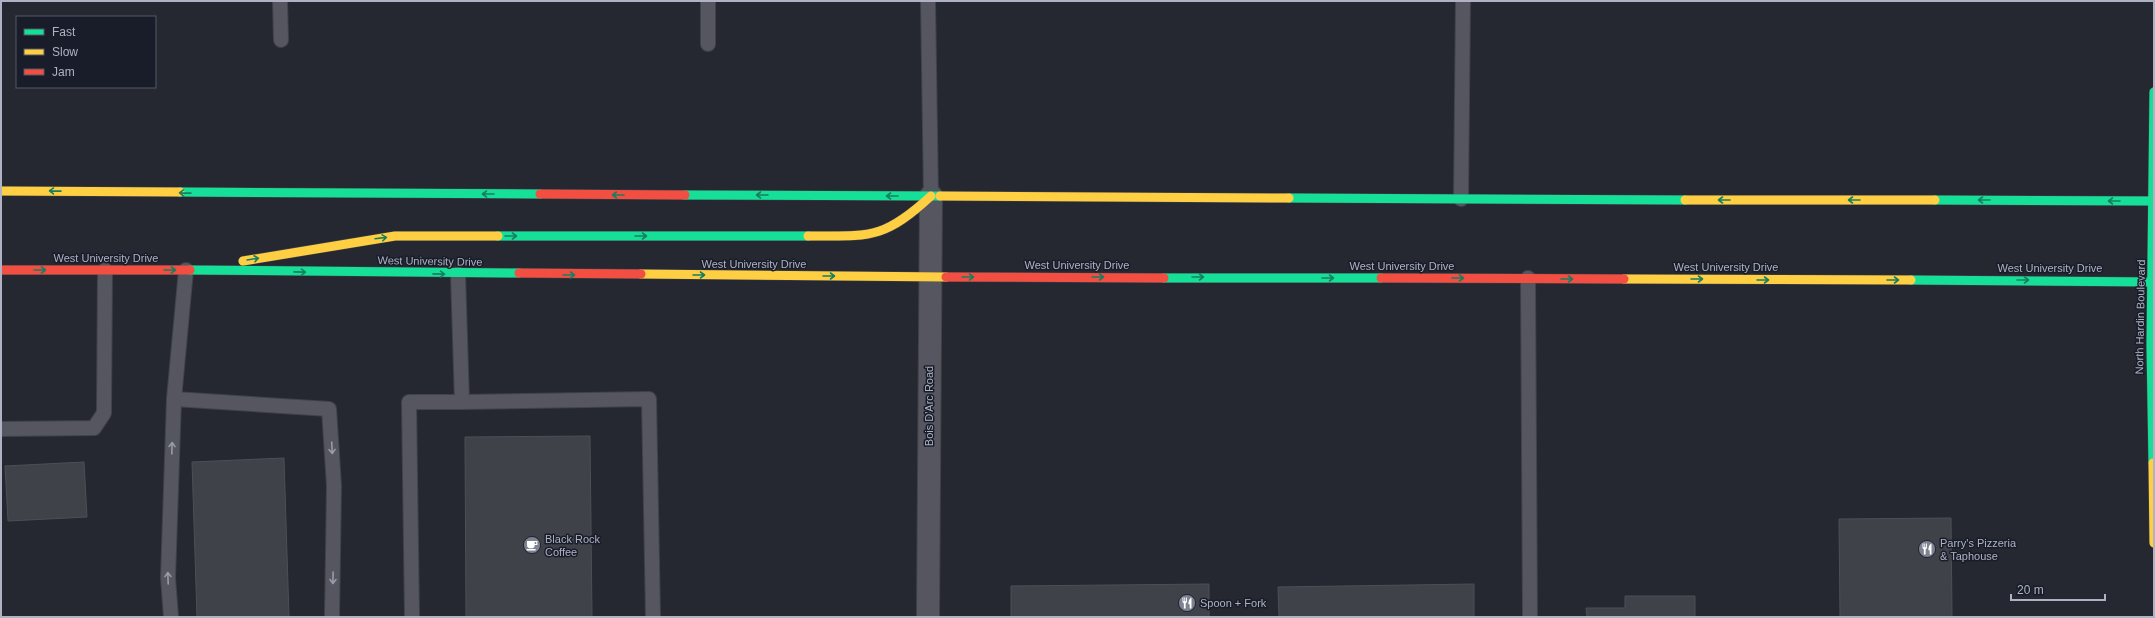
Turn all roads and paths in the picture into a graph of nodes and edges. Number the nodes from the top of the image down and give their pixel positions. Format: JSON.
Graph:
{"nodes":[{"id":1,"x":280,"y":1,"type":"edge"},
{"id":2,"x":708,"y":1,"type":"edge"},
{"id":3,"x":928,"y":1,"type":"edge"},
{"id":4,"x":1463,"y":1,"type":"edge"},
{"id":5,"x":281,"y":40,"type":"dead end"},
{"id":6,"x":708,"y":44,"type":"dead end"},
{"id":7,"x":2154,"y":92,"type":"edge"},
{"id":8,"x":1,"y":191,"type":"edge"},
{"id":9,"x":930,"y":196,"type":"junction"},
{"id":10,"x":1461,"y":199,"type":"junction"},
{"id":11,"x":2153,"y":201,"type":"edge"},
{"id":12,"x":1,"y":270,"type":"edge"},
{"id":13,"x":105,"y":270,"type":"junction"},
{"id":14,"x":186,"y":270,"type":"junction"},
{"id":15,"x":458,"y":274,"type":"junction"},
{"id":16,"x":929,"y":277,"type":"junction"},
{"id":17,"x":1528,"y":278,"type":"junction"},
{"id":18,"x":2153,"y":282,"type":"edge"},
{"id":19,"x":174,"y":399,"type":"junction"},
{"id":20,"x":462,"y":402,"type":"junction"},
{"id":21,"x":1,"y":429,"type":"edge"},
{"id":22,"x":2154,"y":543,"type":"edge"},
{"id":23,"x":171,"y":617,"type":"edge"},
{"id":24,"x":332,"y":617,"type":"edge"},
{"id":25,"x":412,"y":617,"type":"edge"},
{"id":26,"x":653,"y":617,"type":"edge"},
{"id":27,"x":928,"y":617,"type":"edge"},
{"id":28,"x":1530,"y":617,"type":"edge"}],
"edges":[{"from":1,"to":5,"type":"lane"},
{"from":2,"to":6,"type":"lane"},
{"from":3,"to":9,"type":"lane"},
{"from":4,"to":10,"type":"lane"},
{"from":7,"to":11,"type":"main road","name":"North Hardin Boulevard"},
{"from":9,"to":8,"type":"main road","one_way":true},
{"from":9,"to":10,"type":"main road"},
{"from":14,"to":9,"type":"main road","one_way":true},
{"from":9,"to":16,"type":"street","name":"Bois D'Arc Road"},
{"from":11,"to":10,"type":"main road","one_way":true},
{"from":11,"to":18,"type":"main road","name":"North Hardin Boulevard"},
{"from":12,"to":13,"type":"main road","name":"West University Drive","one_way":true},
{"from":13,"to":14,"type":"main road","name":"West University Drive","one_way":true},
{"from":13,"to":21,"type":"lane"},
{"from":14,"to":15,"type":"main road","name":"West University Drive","one_way":true},
{"from":14,"to":19,"type":"lane"},
{"from":15,"to":16,"type":"main road","name":"West University Drive","one_way":true},
{"from":15,"to":20,"type":"lane"},
{"from":16,"to":17,"type":"main road","name":"West University Drive","one_way":true},
{"from":16,"to":27,"type":"street","name":"Bois D'Arc Road"},
{"from":17,"to":18,"type":"main road","name":"West University Drive","one_way":true},
{"from":17,"to":28,"type":"lane"},
{"from":18,"to":22,"type":"main road","name":"North Hardin Boulevard"},
{"from":23,"to":19,"type":"lane","one_way":true},
{"from":19,"to":24,"type":"lane","one_way":true},
{"from":20,"to":25,"type":"lane"},
{"from":20,"to":26,"type":"lane"}]}
